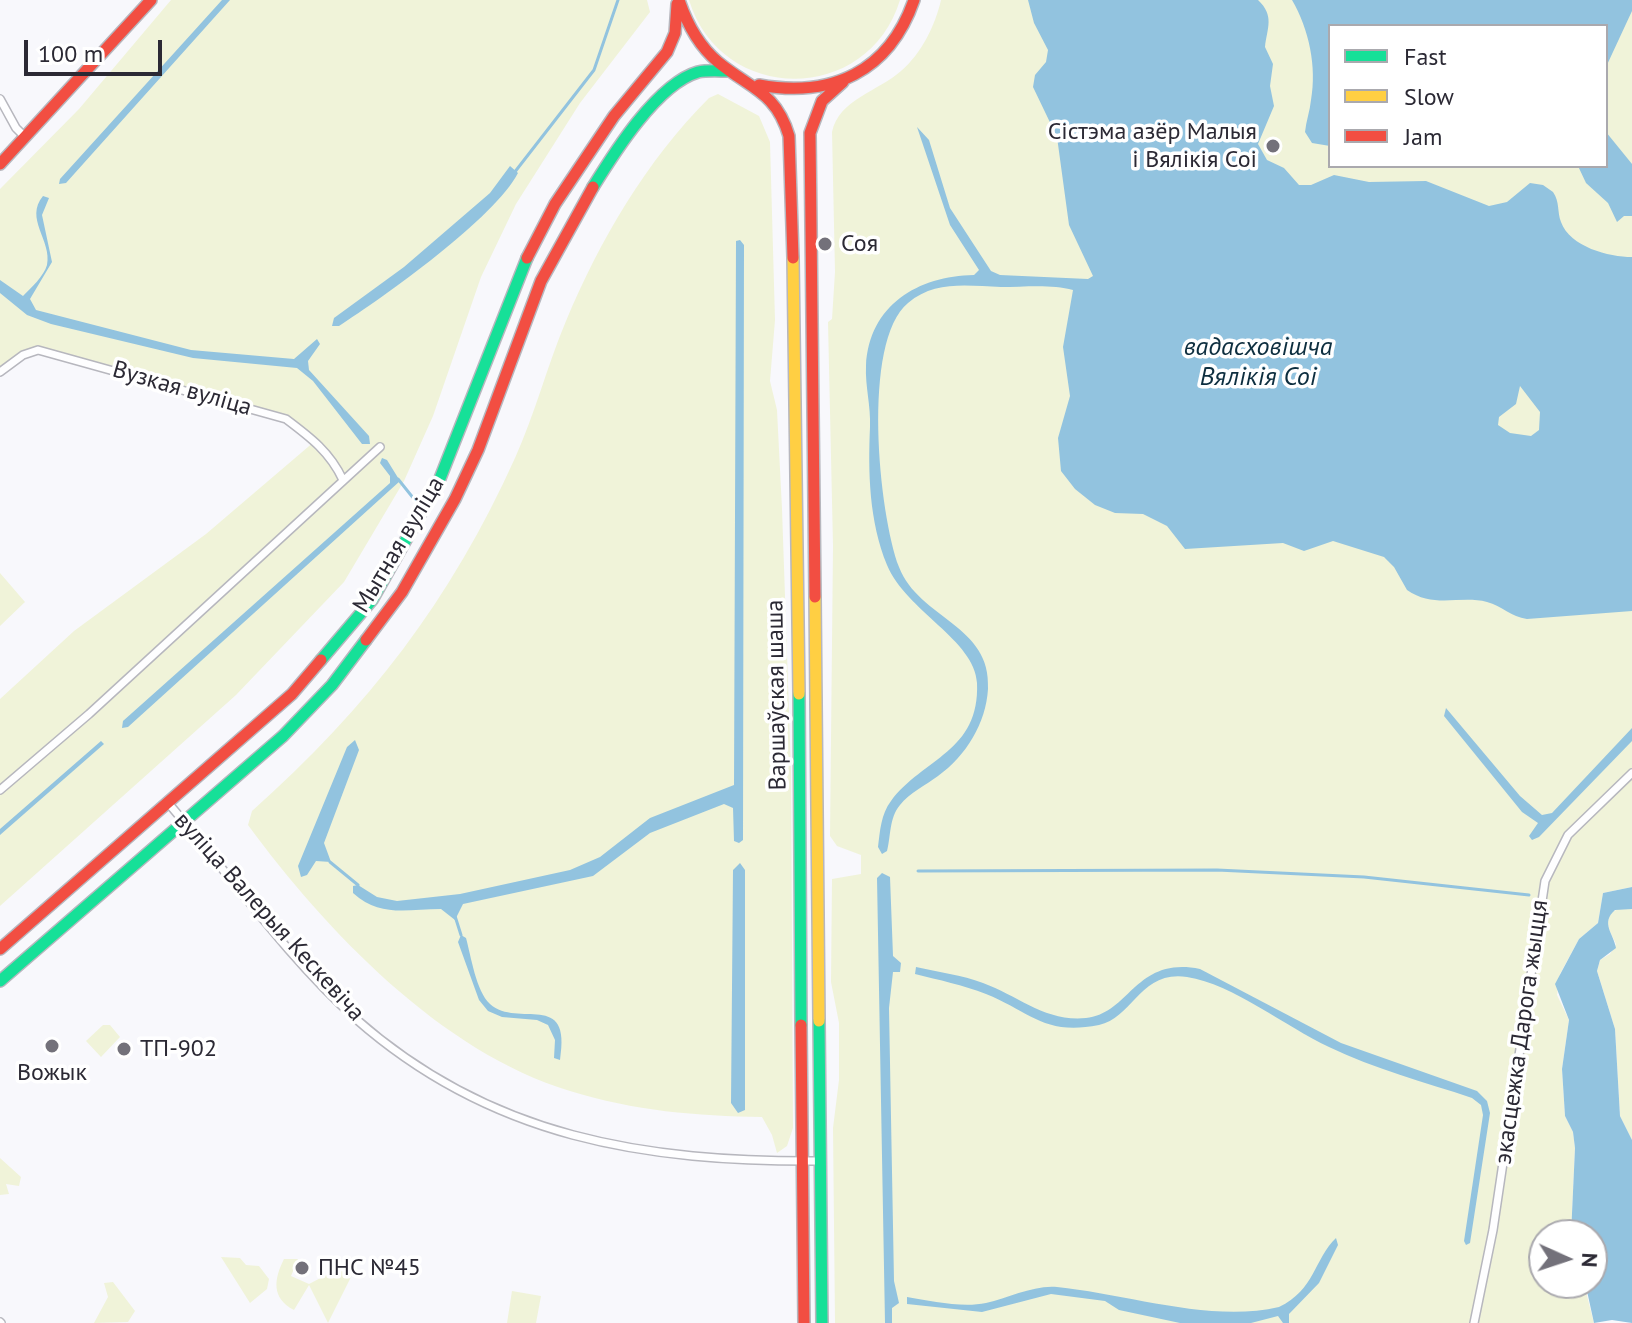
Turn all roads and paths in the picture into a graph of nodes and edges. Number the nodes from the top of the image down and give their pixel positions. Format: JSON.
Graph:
{"nodes":[{"id":1,"x":151,"y":0,"type":"edge"},
{"id":2,"x":678,"y":0,"type":"edge"},
{"id":3,"x":914,"y":0,"type":"edge"},
{"id":4,"x":730,"y":71,"type":"junction"},
{"id":5,"x":751,"y":82,"type":"junction"},
{"id":6,"x":843,"y":82,"type":"junction"},
{"id":7,"x":0,"y":99,"type":"edge"},
{"id":8,"x":26,"y":138,"type":"junction"},
{"id":9,"x":0,"y":164,"type":"edge"},
{"id":10,"x":0,"y":372,"type":"edge"},
{"id":11,"x":380,"y":447,"type":"dead end"},
{"id":12,"x":343,"y":480,"type":"junction"},
{"id":13,"x":1632,"y":773,"type":"edge"},
{"id":14,"x":0,"y":790,"type":"edge"},
{"id":15,"x":169,"y":804,"type":"junction"},
{"id":16,"x":183,"y":820,"type":"junction"},
{"id":17,"x":0,"y":949,"type":"edge"},
{"id":18,"x":0,"y":981,"type":"edge"},
{"id":19,"x":802,"y":1161,"type":"junction"},
{"id":20,"x":820,"y":1161,"type":"junction"},
{"id":21,"x":804,"y":1323,"type":"edge"},
{"id":22,"x":822,"y":1323,"type":"edge"},
{"id":23,"x":1474,"y":1323,"type":"edge"}],
"edges":[{"from":1,"to":8,"type":"main road"},
{"from":2,"to":4,"type":"main road","name":"Варшаўская шаша"},
{"from":2,"to":15,"type":"main road","name":"Мытная вуліца"},
{"from":3,"to":6,"type":"main road","name":"Варшаўская шаша"},
{"from":4,"to":5,"type":"main road","name":"Варшаўская шаша"},
{"from":4,"to":16,"type":"main road","name":"Мытная вуліца"},
{"from":5,"to":6,"type":"main road","name":"Варшаўская шаша"},
{"from":5,"to":19,"type":"main road","name":"Варшаўская шаша"},
{"from":6,"to":20,"type":"main road","name":"Варшаўская шаша"},
{"from":7,"to":8,"type":"street"},
{"from":8,"to":9,"type":"main road"},
{"from":10,"to":12,"type":"street","name":"Вузкая вуліца"},
{"from":11,"to":12,"type":"street"},
{"from":12,"to":14,"type":"street"},
{"from":13,"to":23,"type":"street","name":"экасцежка Дарога жыцця"},
{"from":15,"to":16,"type":"street","name":"вуліца Валерыя Кескевіча"},
{"from":15,"to":17,"type":"main road","name":"Мытная вуліца"},
{"from":16,"to":18,"type":"main road","name":"Мытная вуліца"},
{"from":16,"to":19,"type":"street","name":"вуліца Валерыя Кескевіча"},
{"from":19,"to":20,"type":"street","name":"вуліца Валерыя Кескевіча"},
{"from":19,"to":21,"type":"main road","name":"Варшаўская шаша"},
{"from":20,"to":22,"type":"main road","name":"Варшаўская шаша"}]}
